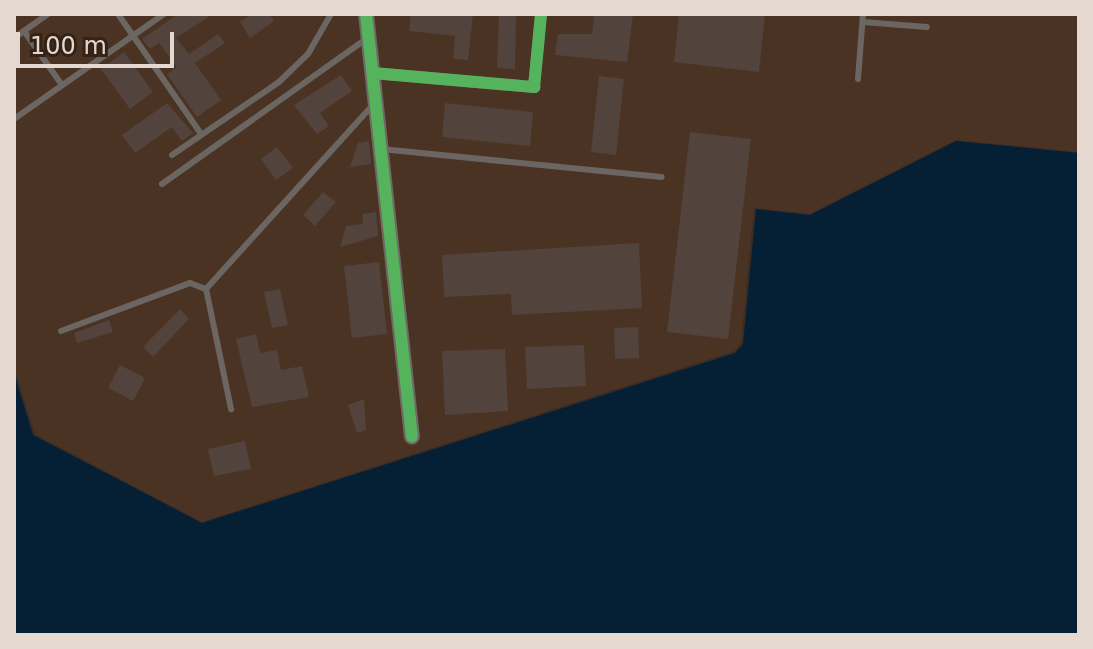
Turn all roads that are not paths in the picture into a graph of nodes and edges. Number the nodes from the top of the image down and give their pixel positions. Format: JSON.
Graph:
{"nodes":[{"id":1,"x":48,"y":14,"type":"edge"},
{"id":2,"x":118,"y":14,"type":"edge"},
{"id":3,"x":164,"y":14,"type":"edge"},
{"id":4,"x":331,"y":14,"type":"edge"},
{"id":5,"x":366,"y":14,"type":"edge"},
{"id":6,"x":541,"y":14,"type":"edge"},
{"id":7,"x":863,"y":18,"type":"edge"},
{"id":8,"x":927,"y":27,"type":"dead end"},
{"id":9,"x":24,"y":31,"type":"junction"},
{"id":10,"x":133,"y":36,"type":"junction"},
{"id":11,"x":14,"y":38,"type":"edge"},
{"id":12,"x":368,"y":38,"type":"junction"},
{"id":13,"x":373,"y":73,"type":"junction"},
{"id":14,"x":858,"y":79,"type":"dead end"},
{"id":15,"x":62,"y":85,"type":"junction"},
{"id":16,"x":376,"y":102,"type":"junction"},
{"id":17,"x":14,"y":119,"type":"edge"},
{"id":18,"x":201,"y":134,"type":"junction"},
{"id":19,"x":381,"y":149,"type":"junction"},
{"id":20,"x":172,"y":155,"type":"dead end"},
{"id":21,"x":662,"y":177,"type":"dead end"},
{"id":22,"x":162,"y":184,"type":"dead end"},
{"id":23,"x":206,"y":289,"type":"junction"},
{"id":24,"x":61,"y":331,"type":"dead end"},
{"id":25,"x":231,"y":409,"type":"dead end"},
{"id":26,"x":412,"y":437,"type":"dead end"}],
"edges":[{"from":1,"to":9,"type":"lane"},
{"from":2,"to":10,"type":"lane"},
{"from":3,"to":10,"type":"lane"},
{"from":4,"to":18,"type":"lane"},
{"from":5,"to":12,"type":"street"},
{"from":6,"to":13,"type":"street"},
{"from":7,"to":8,"type":"lane"},
{"from":7,"to":14,"type":"lane"},
{"from":9,"to":11,"type":"lane"},
{"from":9,"to":15,"type":"lane"},
{"from":10,"to":15,"type":"lane"},
{"from":10,"to":18,"type":"lane"},
{"from":12,"to":13,"type":"street"},
{"from":12,"to":22,"type":"lane"},
{"from":13,"to":16,"type":"street"},
{"from":15,"to":17,"type":"lane"},
{"from":16,"to":19,"type":"street"},
{"from":16,"to":23,"type":"lane"},
{"from":18,"to":20,"type":"lane"},
{"from":19,"to":21,"type":"lane"},
{"from":19,"to":26,"type":"street"},
{"from":23,"to":24,"type":"lane"},
{"from":23,"to":25,"type":"lane"}]}
